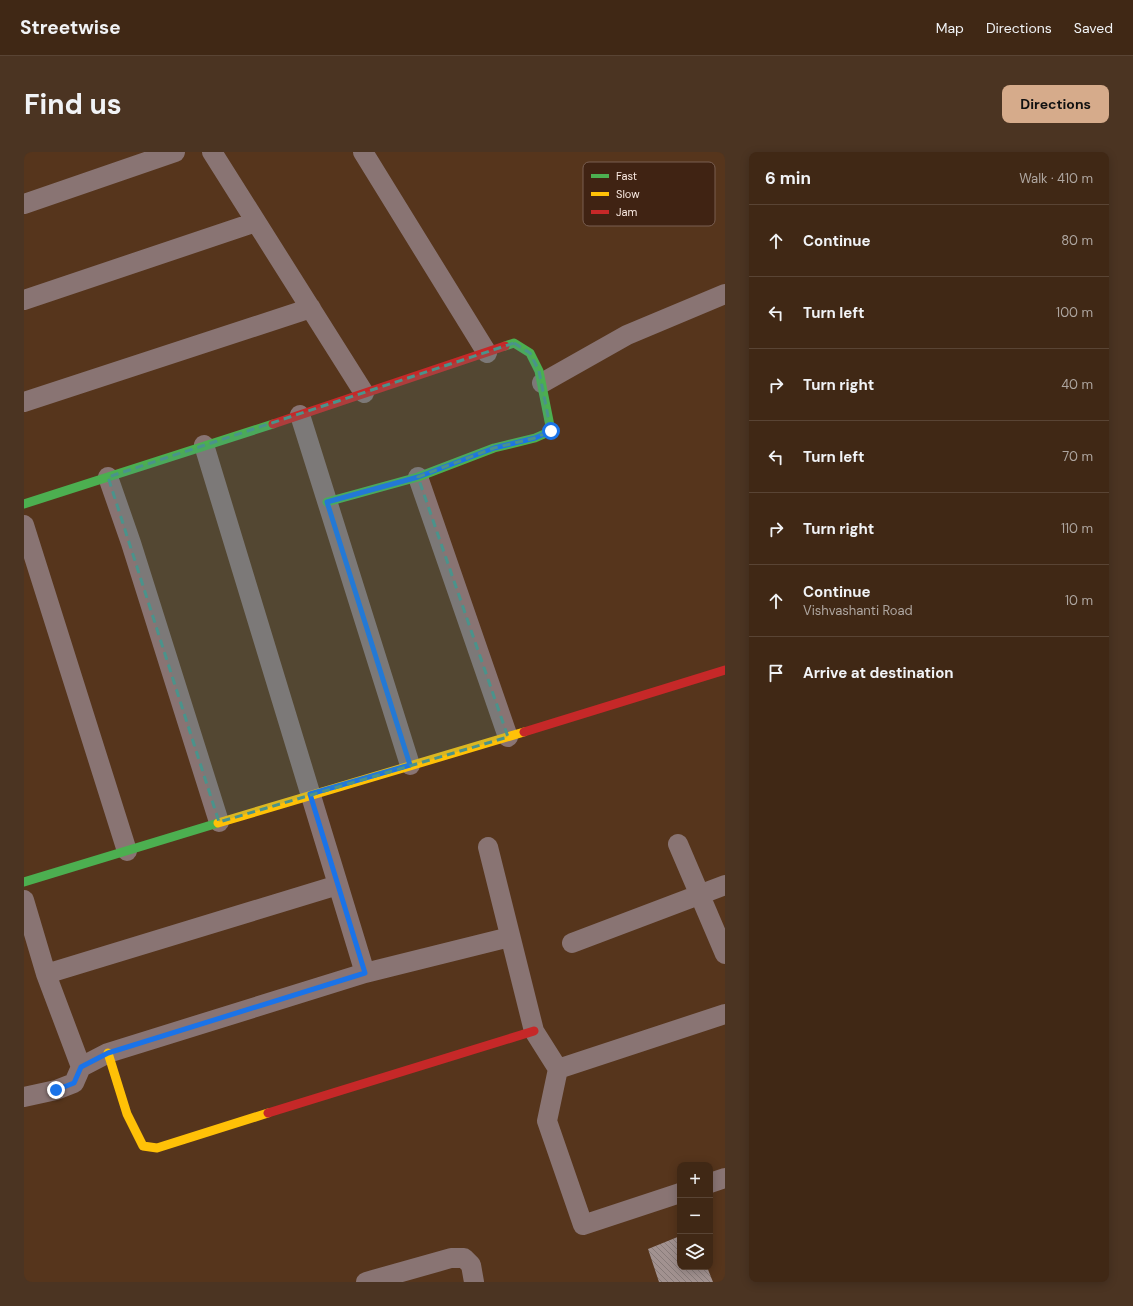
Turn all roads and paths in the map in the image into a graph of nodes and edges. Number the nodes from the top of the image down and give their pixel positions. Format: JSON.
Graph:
{"nodes":[{"id":1,"x":175,"y":152,"type":"edge"},
{"id":2,"x":212,"y":152,"type":"edge"},
{"id":3,"x":363,"y":152,"type":"edge"},
{"id":4,"x":24,"y":204,"type":"edge"},
{"id":5,"x":256,"y":222,"type":"junction"},
{"id":6,"x":725,"y":294,"type":"edge"},
{"id":7,"x":24,"y":300,"type":"edge"},
{"id":8,"x":310,"y":308,"type":"junction"},
{"id":9,"x":487,"y":353,"type":"junction"},
{"id":10,"x":542,"y":383,"type":"junction"},
{"id":11,"x":364,"y":393,"type":"junction"},
{"id":12,"x":24,"y":402,"type":"edge"},
{"id":13,"x":300,"y":415,"type":"junction"},
{"id":14,"x":204,"y":445,"type":"junction"},
{"id":15,"x":108,"y":476,"type":"junction"},
{"id":16,"x":418,"y":477,"type":"junction"},
{"id":17,"x":327,"y":502,"type":"junction"},
{"id":18,"x":24,"y":504,"type":"edge"},
{"id":19,"x":24,"y":525,"type":"edge"},
{"id":20,"x":725,"y":670,"type":"edge"},
{"id":21,"x":508,"y":737,"type":"junction"},
{"id":22,"x":410,"y":765,"type":"junction"},
{"id":23,"x":310,"y":794,"type":"junction"},
{"id":24,"x":219,"y":822,"type":"junction"},
{"id":25,"x":678,"y":844,"type":"dead end"},
{"id":26,"x":488,"y":847,"type":"dead end"},
{"id":27,"x":127,"y":850,"type":"junction"},
{"id":28,"x":24,"y":882,"type":"edge"},
{"id":29,"x":338,"y":885,"type":"junction"},
{"id":30,"x":725,"y":885,"type":"edge"},
{"id":31,"x":700,"y":894,"type":"junction"},
{"id":32,"x":24,"y":900,"type":"edge"},
{"id":33,"x":510,"y":937,"type":"junction"},
{"id":34,"x":572,"y":943,"type":"dead end"},
{"id":35,"x":725,"y":954,"type":"edge"},
{"id":36,"x":365,"y":973,"type":"junction"},
{"id":37,"x":46,"y":974,"type":"junction"},
{"id":38,"x":725,"y":1014,"type":"edge"},
{"id":39,"x":534,"y":1031,"type":"junction"},
{"id":40,"x":108,"y":1053,"type":"junction"},
{"id":41,"x":81,"y":1067,"type":"junction"},
{"id":42,"x":558,"y":1069,"type":"junction"},
{"id":43,"x":24,"y":1097,"type":"edge"},
{"id":44,"x":725,"y":1178,"type":"edge"},
{"id":45,"x":713,"y":1182,"type":"edge"},
{"id":46,"x":677,"y":1194,"type":"edge"},
{"id":47,"x":366,"y":1282,"type":"edge"},
{"id":48,"x":474,"y":1282,"type":"edge"}],
"edges":[{"from":1,"to":4,"type":"street"},
{"from":2,"to":5,"type":"street"},
{"from":3,"to":9,"type":"street"},
{"from":5,"to":7,"type":"street"},
{"from":5,"to":8,"type":"street"},
{"from":6,"to":10,"type":"street"},
{"from":8,"to":11,"type":"street"},
{"from":8,"to":12,"type":"street"},
{"from":9,"to":10,"type":"street"},
{"from":9,"to":11,"type":"street"},
{"from":10,"to":16,"type":"street"},
{"from":11,"to":13,"type":"street"},
{"from":13,"to":14,"type":"street"},
{"from":13,"to":17,"type":"street"},
{"from":14,"to":15,"type":"street"},
{"from":14,"to":23,"type":"street"},
{"from":15,"to":18,"type":"street"},
{"from":15,"to":24,"type":"street"},
{"from":16,"to":17,"type":"street"},
{"from":16,"to":21,"type":"street"},
{"from":17,"to":22,"type":"street"},
{"from":19,"to":27,"type":"street"},
{"from":20,"to":21,"type":"street"},
{"from":21,"to":22,"type":"street"},
{"from":22,"to":23,"type":"street"},
{"from":23,"to":24,"type":"street"},
{"from":23,"to":29,"type":"street"},
{"from":24,"to":27,"type":"street"},
{"from":25,"to":31,"type":"street"},
{"from":26,"to":33,"type":"street"},
{"from":27,"to":28,"type":"street"},
{"from":29,"to":36,"type":"street"},
{"from":29,"to":37,"type":"street"},
{"from":30,"to":31,"type":"street"},
{"from":31,"to":34,"type":"street"},
{"from":31,"to":35,"type":"street"},
{"from":32,"to":37,"type":"street"},
{"from":33,"to":36,"type":"street"},
{"from":33,"to":39,"type":"street"},
{"from":36,"to":40,"type":"street"},
{"from":37,"to":41,"type":"street"},
{"from":38,"to":42,"type":"street"},
{"from":39,"to":40,"type":"street"},
{"from":39,"to":42,"type":"street"},
{"from":40,"to":41,"type":"street"},
{"from":41,"to":43,"type":"street"},
{"from":42,"to":46,"type":"street"},
{"from":44,"to":45,"type":"street"},
{"from":47,"to":48,"type":"street"}]}
